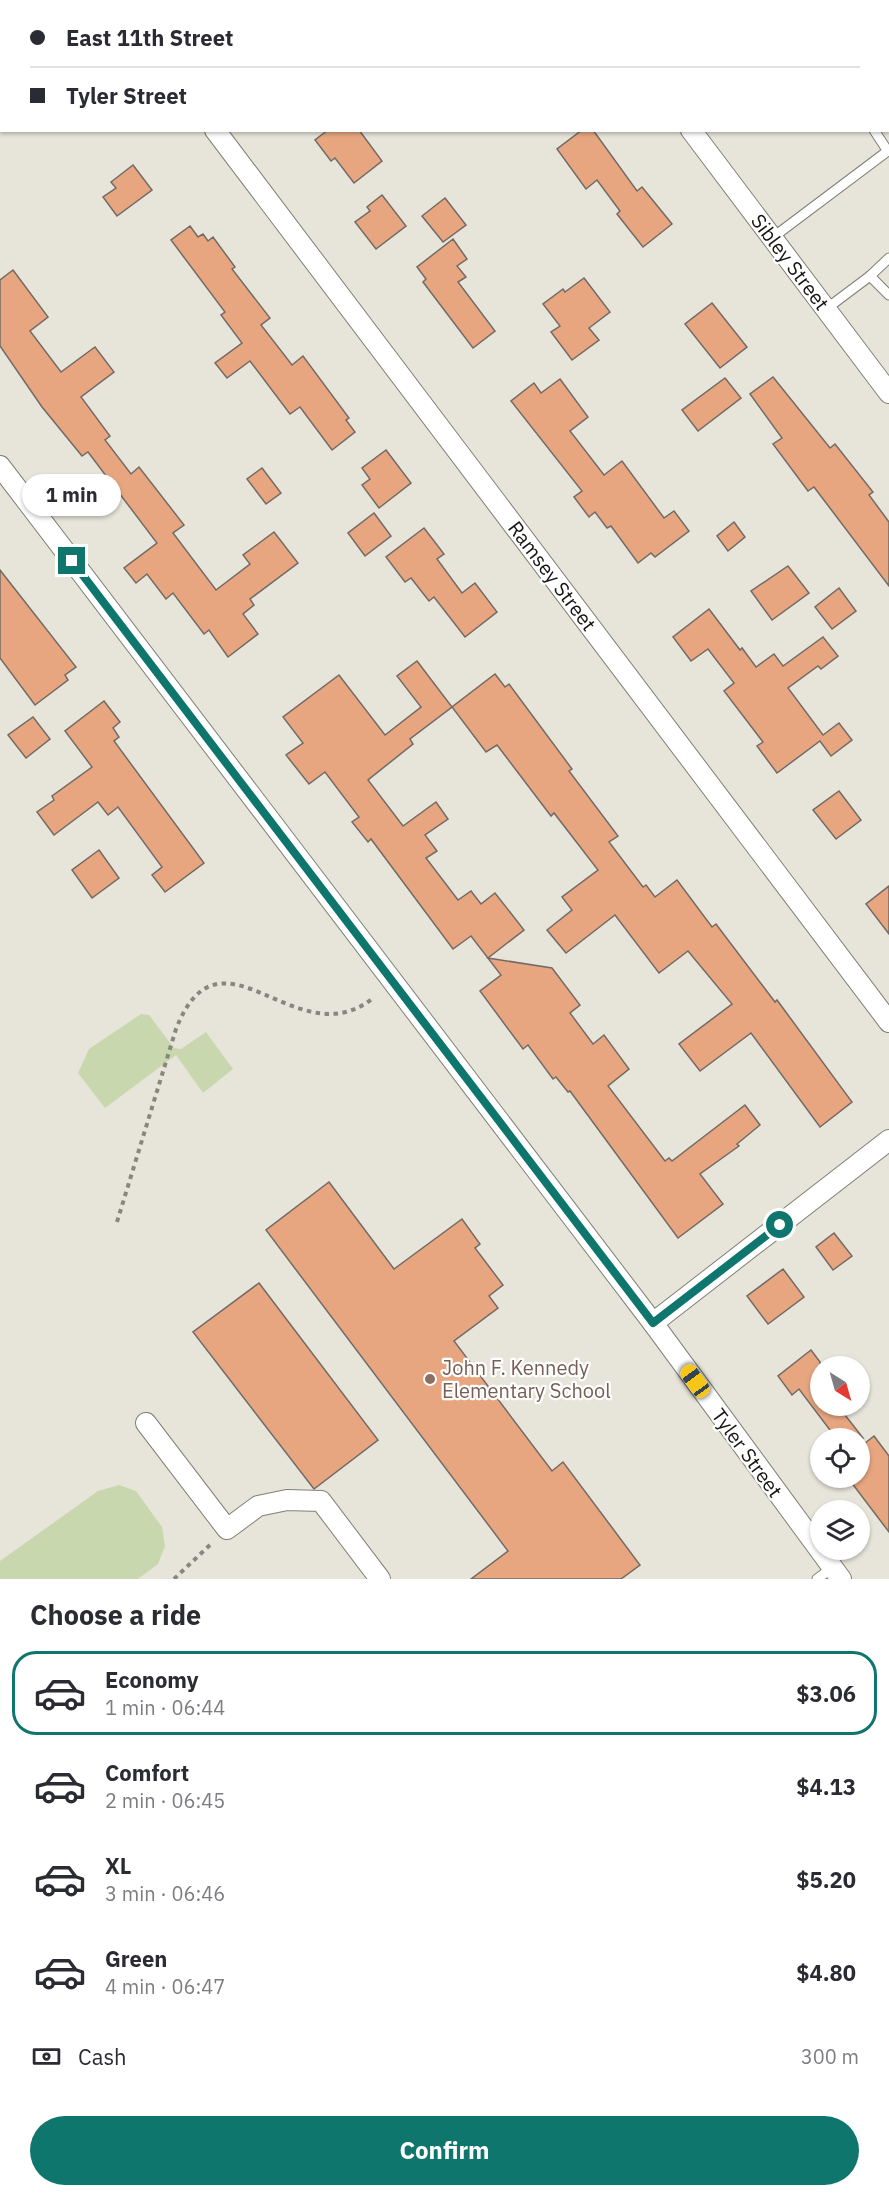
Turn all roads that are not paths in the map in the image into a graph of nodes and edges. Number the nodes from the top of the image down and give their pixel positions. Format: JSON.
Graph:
{"nodes":[{"id":1,"x":217,"y":132,"type":"edge"},
{"id":2,"x":693,"y":132,"type":"edge"},
{"id":3,"x":875,"y":132,"type":"edge"},
{"id":4,"x":888,"y":150,"type":"edge"},
{"id":5,"x":772,"y":238,"type":"junction"},
{"id":6,"x":889,"y":258,"type":"edge"},
{"id":7,"x":870,"y":276,"type":"junction"},
{"id":8,"x":889,"y":295,"type":"edge"},
{"id":9,"x":826,"y":309,"type":"junction"},
{"id":10,"x":889,"y":393,"type":"edge"},
{"id":11,"x":0,"y":466,"type":"edge"},
{"id":12,"x":889,"y":1022,"type":"edge"},
{"id":13,"x":889,"y":1140,"type":"edge"},
{"id":14,"x":653,"y":1323,"type":"junction"},
{"id":15,"x":146,"y":1423,"type":"dead end"},
{"id":16,"x":830,"y":1575,"type":"edge"},
{"id":17,"x":380,"y":1579,"type":"edge"}],
"edges":[{"from":1,"to":12,"type":"street","name":"Ramsey Street"},
{"from":2,"to":5,"type":"street","name":"Sibley Street"},
{"from":3,"to":4,"type":"lane"},
{"from":4,"to":5,"type":"lane"},
{"from":5,"to":9,"type":"street","name":"Sibley Street"},
{"from":6,"to":7,"type":"lane"},
{"from":7,"to":8,"type":"lane"},
{"from":7,"to":9,"type":"lane"},
{"from":9,"to":10,"type":"street","name":"Sibley Street"},
{"from":11,"to":14,"type":"street","name":"Tyler Street"},
{"from":13,"to":14,"type":"street"},
{"from":14,"to":16,"type":"street","name":"Tyler Street"},
{"from":15,"to":17,"type":"street"}]}
